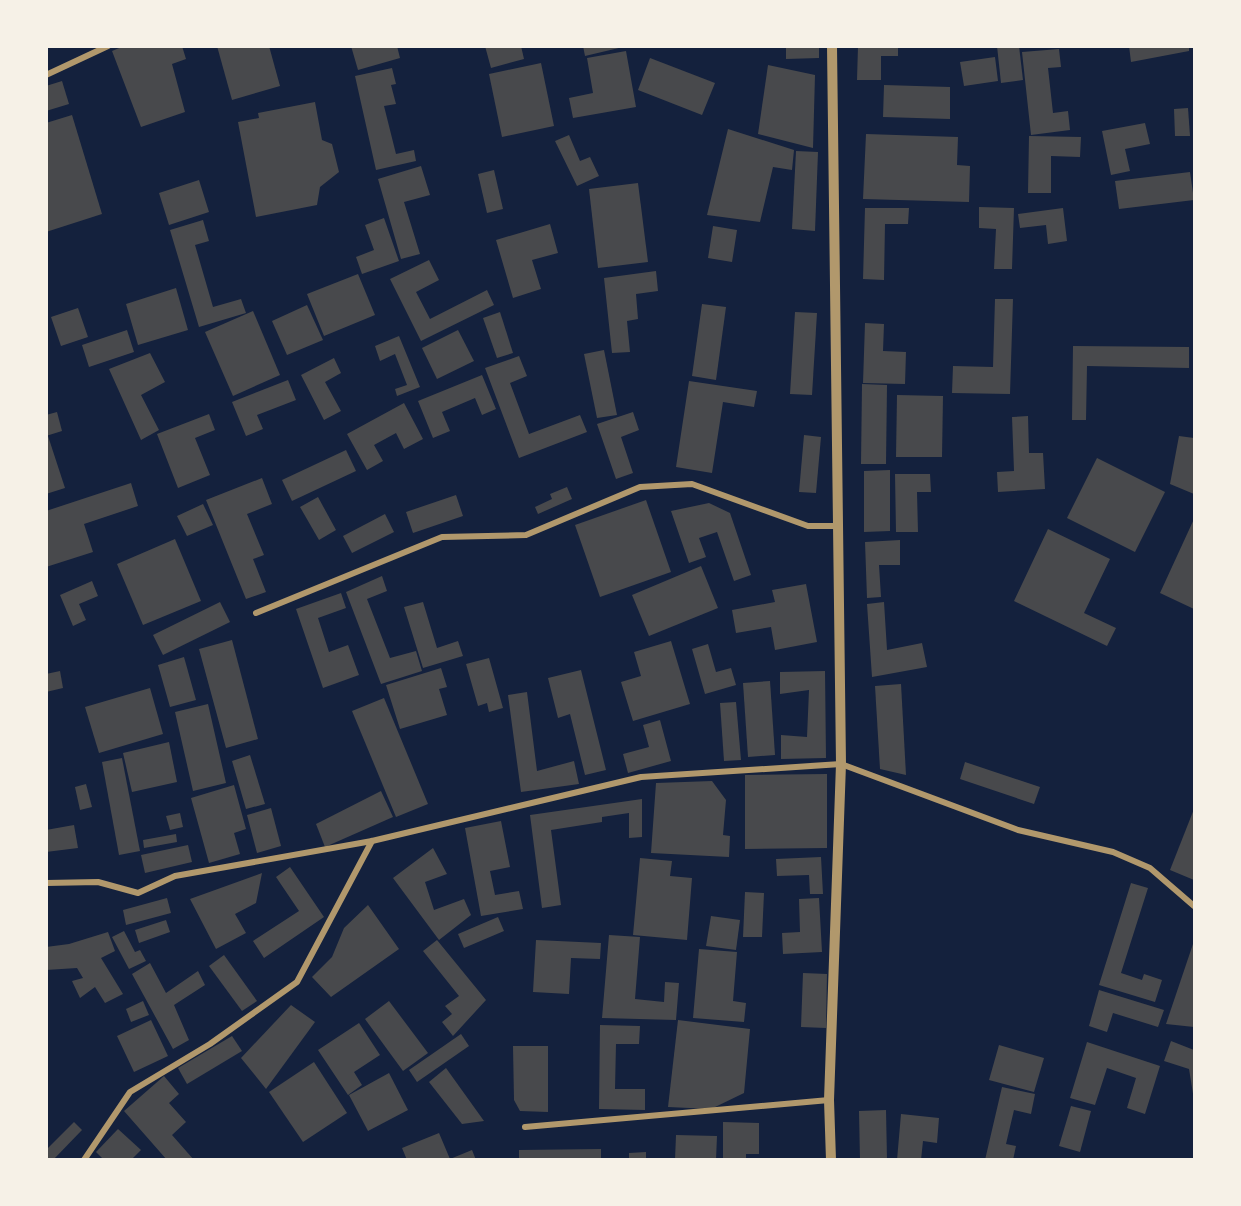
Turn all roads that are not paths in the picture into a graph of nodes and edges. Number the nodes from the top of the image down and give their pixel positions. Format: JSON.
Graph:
{"nodes":[{"id":1,"x":108,"y":46,"type":"edge"},
{"id":2,"x":832,"y":46,"type":"edge"},
{"id":3,"x":46,"y":75,"type":"edge"},
{"id":4,"x":838,"y":526,"type":"junction"},
{"id":5,"x":256,"y":614,"type":"dead end"},
{"id":6,"x":841,"y":764,"type":"junction"},
{"id":7,"x":372,"y":841,"type":"junction"},
{"id":8,"x":46,"y":883,"type":"edge"},
{"id":9,"x":1194,"y":906,"type":"edge"},
{"id":10,"x":829,"y":1100,"type":"junction"},
{"id":11,"x":525,"y":1127,"type":"dead end"},
{"id":12,"x":84,"y":1160,"type":"edge"},
{"id":13,"x":831,"y":1160,"type":"edge"}],
"edges":[{"from":1,"to":3,"type":"street"},
{"from":2,"to":4,"type":"street"},
{"from":4,"to":5,"type":"street"},
{"from":4,"to":6,"type":"street"},
{"from":6,"to":7,"type":"street"},
{"from":6,"to":9,"type":"street"},
{"from":6,"to":10,"type":"street"},
{"from":7,"to":8,"type":"street"},
{"from":7,"to":12,"type":"street"},
{"from":10,"to":11,"type":"street"},
{"from":10,"to":13,"type":"street"}]}
